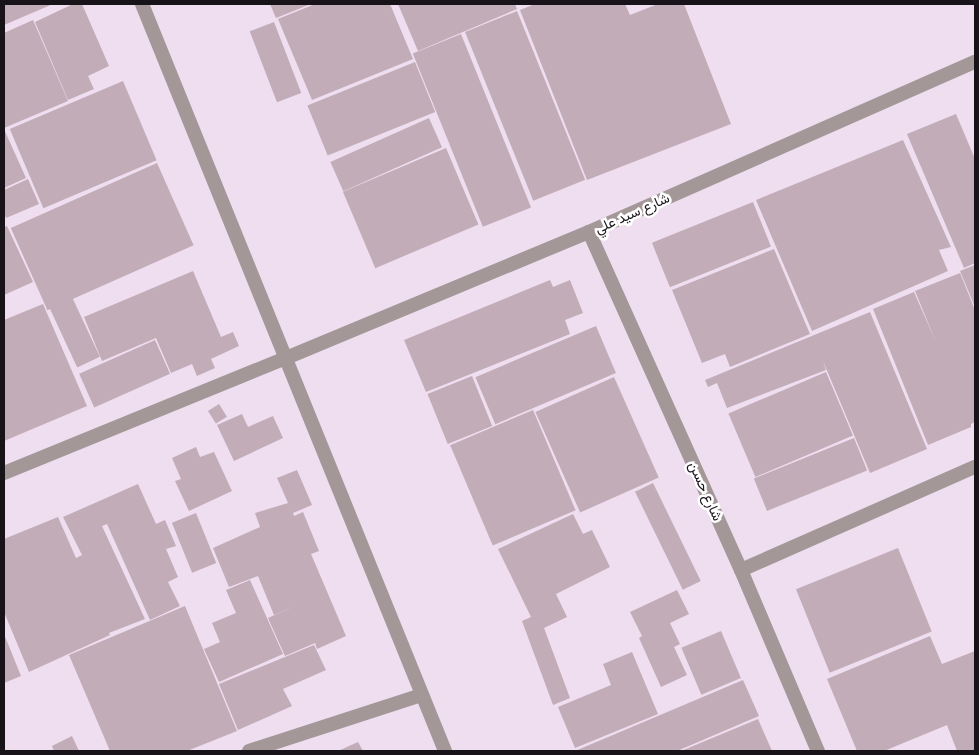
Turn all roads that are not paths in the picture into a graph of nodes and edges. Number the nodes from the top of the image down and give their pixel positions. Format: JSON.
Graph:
{"nodes":[{"id":1,"x":142,"y":4,"type":"edge"},
{"id":2,"x":975,"y":62,"type":"edge"},
{"id":3,"x":589,"y":232,"type":"junction"},
{"id":4,"x":286,"y":358,"type":"junction"},
{"id":5,"x":975,"y":467,"type":"edge"},
{"id":6,"x":4,"y":473,"type":"edge"},
{"id":7,"x":742,"y":570,"type":"junction"},
{"id":8,"x":421,"y":694,"type":"junction"},
{"id":9,"x":249,"y":751,"type":"edge"},
{"id":10,"x":445,"y":751,"type":"edge"},
{"id":11,"x":818,"y":751,"type":"edge"}],
"edges":[{"from":1,"to":4,"type":"street"},
{"from":2,"to":3,"type":"street","name":"شارع سيد علي"},
{"from":3,"to":4,"type":"street","name":"شارع سيد علي"},
{"from":3,"to":7,"type":"street","name":"شارع حسن"},
{"from":4,"to":6,"type":"street","name":"شارع سيد علي"},
{"from":4,"to":8,"type":"street"},
{"from":5,"to":7,"type":"street"},
{"from":7,"to":11,"type":"street","name":"شارع حسن"},
{"from":8,"to":9,"type":"street"},
{"from":8,"to":10,"type":"street"}]}
